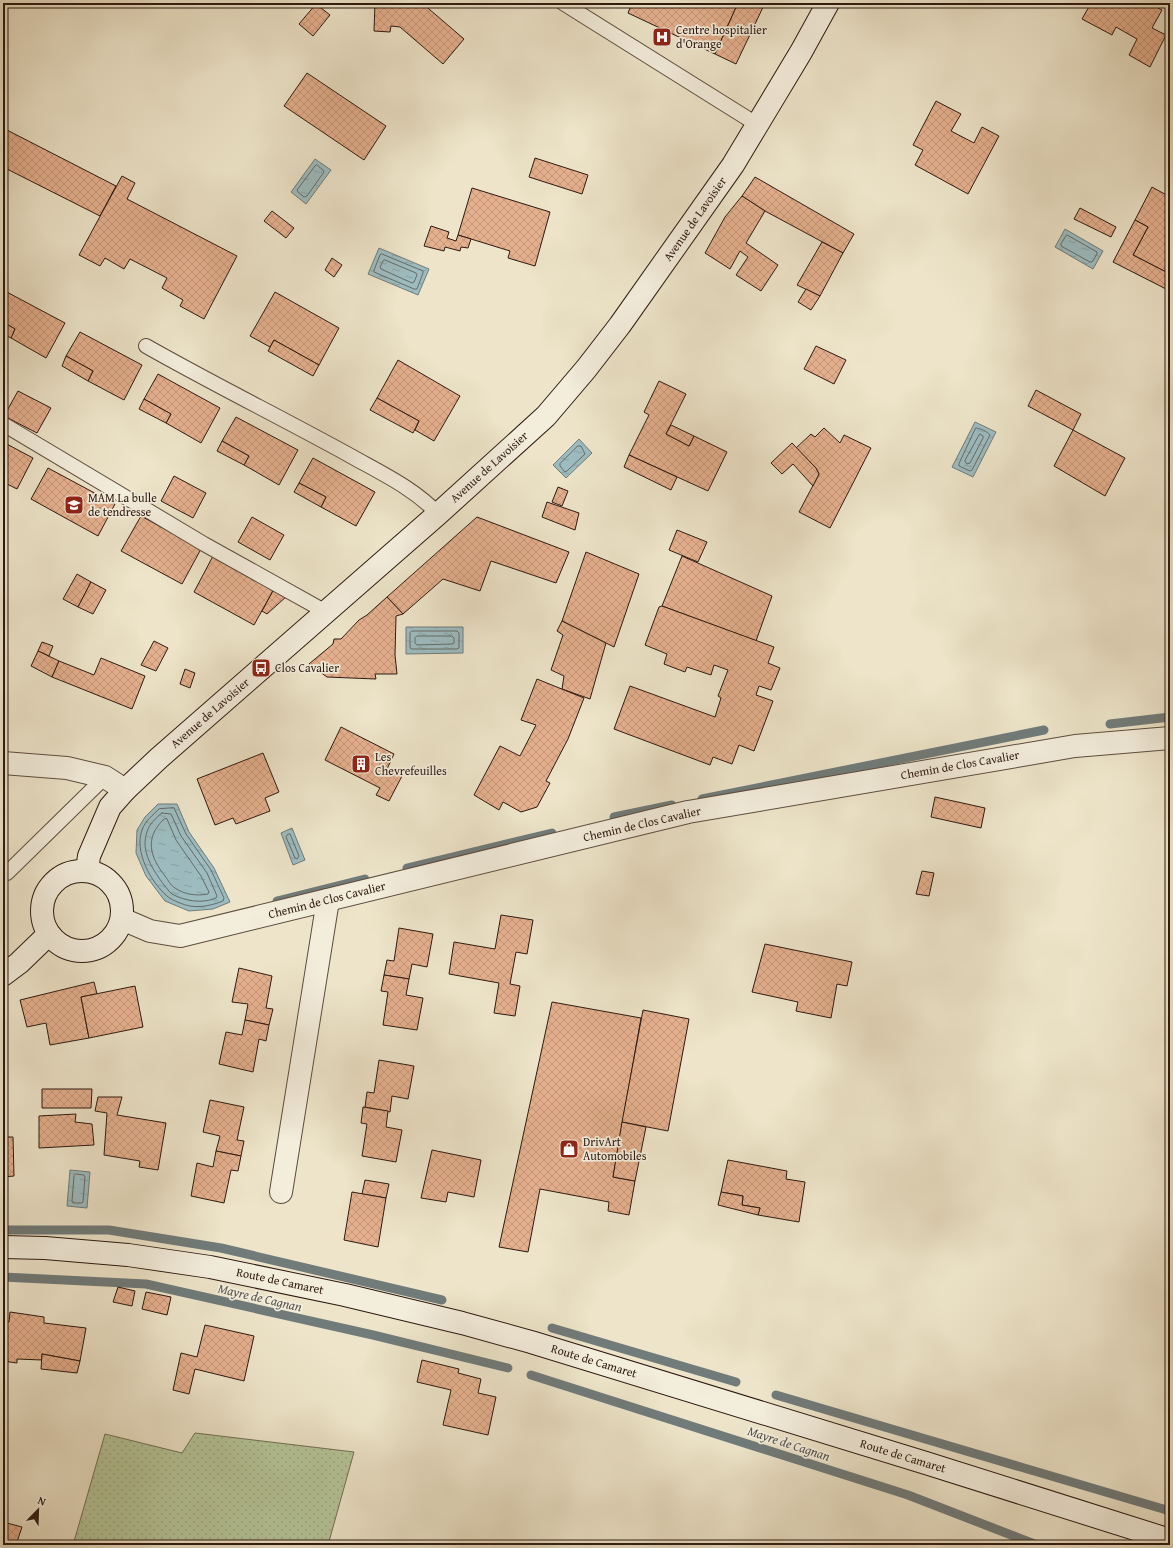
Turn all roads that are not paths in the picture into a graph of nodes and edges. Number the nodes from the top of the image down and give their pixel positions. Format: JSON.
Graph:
{"nodes":[{"id":1,"x":563,"y":3,"type":"edge"},
{"id":2,"x":828,"y":3,"type":"edge"},
{"id":3,"x":758,"y":125,"type":"junction"},
{"id":4,"x":146,"y":346,"type":"dead end"},
{"id":5,"x":3,"y":424,"type":"edge"},
{"id":6,"x":438,"y":514,"type":"junction"},
{"id":7,"x":326,"y":612,"type":"junction"},
{"id":8,"x":1170,"y":738,"type":"edge"},
{"id":9,"x":3,"y":763,"type":"edge"},
{"id":10,"x":105,"y":777,"type":"junction"},
{"id":11,"x":124,"y":790,"type":"junction"},
{"id":12,"x":87,"y":871,"type":"junction"},
{"id":13,"x":7,"y":873,"type":"dead end"},
{"id":14,"x":328,"y":900,"type":"junction"},
{"id":15,"x":122,"y":919,"type":"junction"},
{"id":16,"x":50,"y":934,"type":"junction"},
{"id":17,"x":3,"y":975,"type":"edge"},
{"id":18,"x":281,"y":1192,"type":"dead end"},
{"id":19,"x":3,"y":1247,"type":"edge"},
{"id":20,"x":1170,"y":1540,"type":"edge"}],
"edges":[{"from":1,"to":3,"type":"lane"},
{"from":2,"to":3,"type":"street","name":"Avenue de Lavoisier"},
{"from":3,"to":6,"type":"street","name":"Avenue de Lavoisier"},
{"from":4,"to":6,"type":"lane"},
{"from":5,"to":7,"type":"lane"},
{"from":6,"to":7,"type":"street","name":"Avenue de Lavoisier"},
{"from":7,"to":11,"type":"street","name":"Avenue de Lavoisier"},
{"from":8,"to":14,"type":"street","name":"Chemin de Clos Cavalier"},
{"from":9,"to":10,"type":"street"},
{"from":10,"to":11,"type":"street"},
{"from":10,"to":13,"type":"lane"},
{"from":11,"to":12,"type":"street","name":"Avenue de Lavoisier"},
{"from":12,"to":15,"type":"street"},
{"from":12,"to":16,"type":"street"},
{"from":14,"to":15,"type":"street","name":"Chemin de Clos Cavalier"},
{"from":14,"to":18,"type":"street"},
{"from":15,"to":16,"type":"street"},
{"from":16,"to":17,"type":"street"},
{"from":19,"to":20,"type":"street","name":"Route de Camaret"}]}
